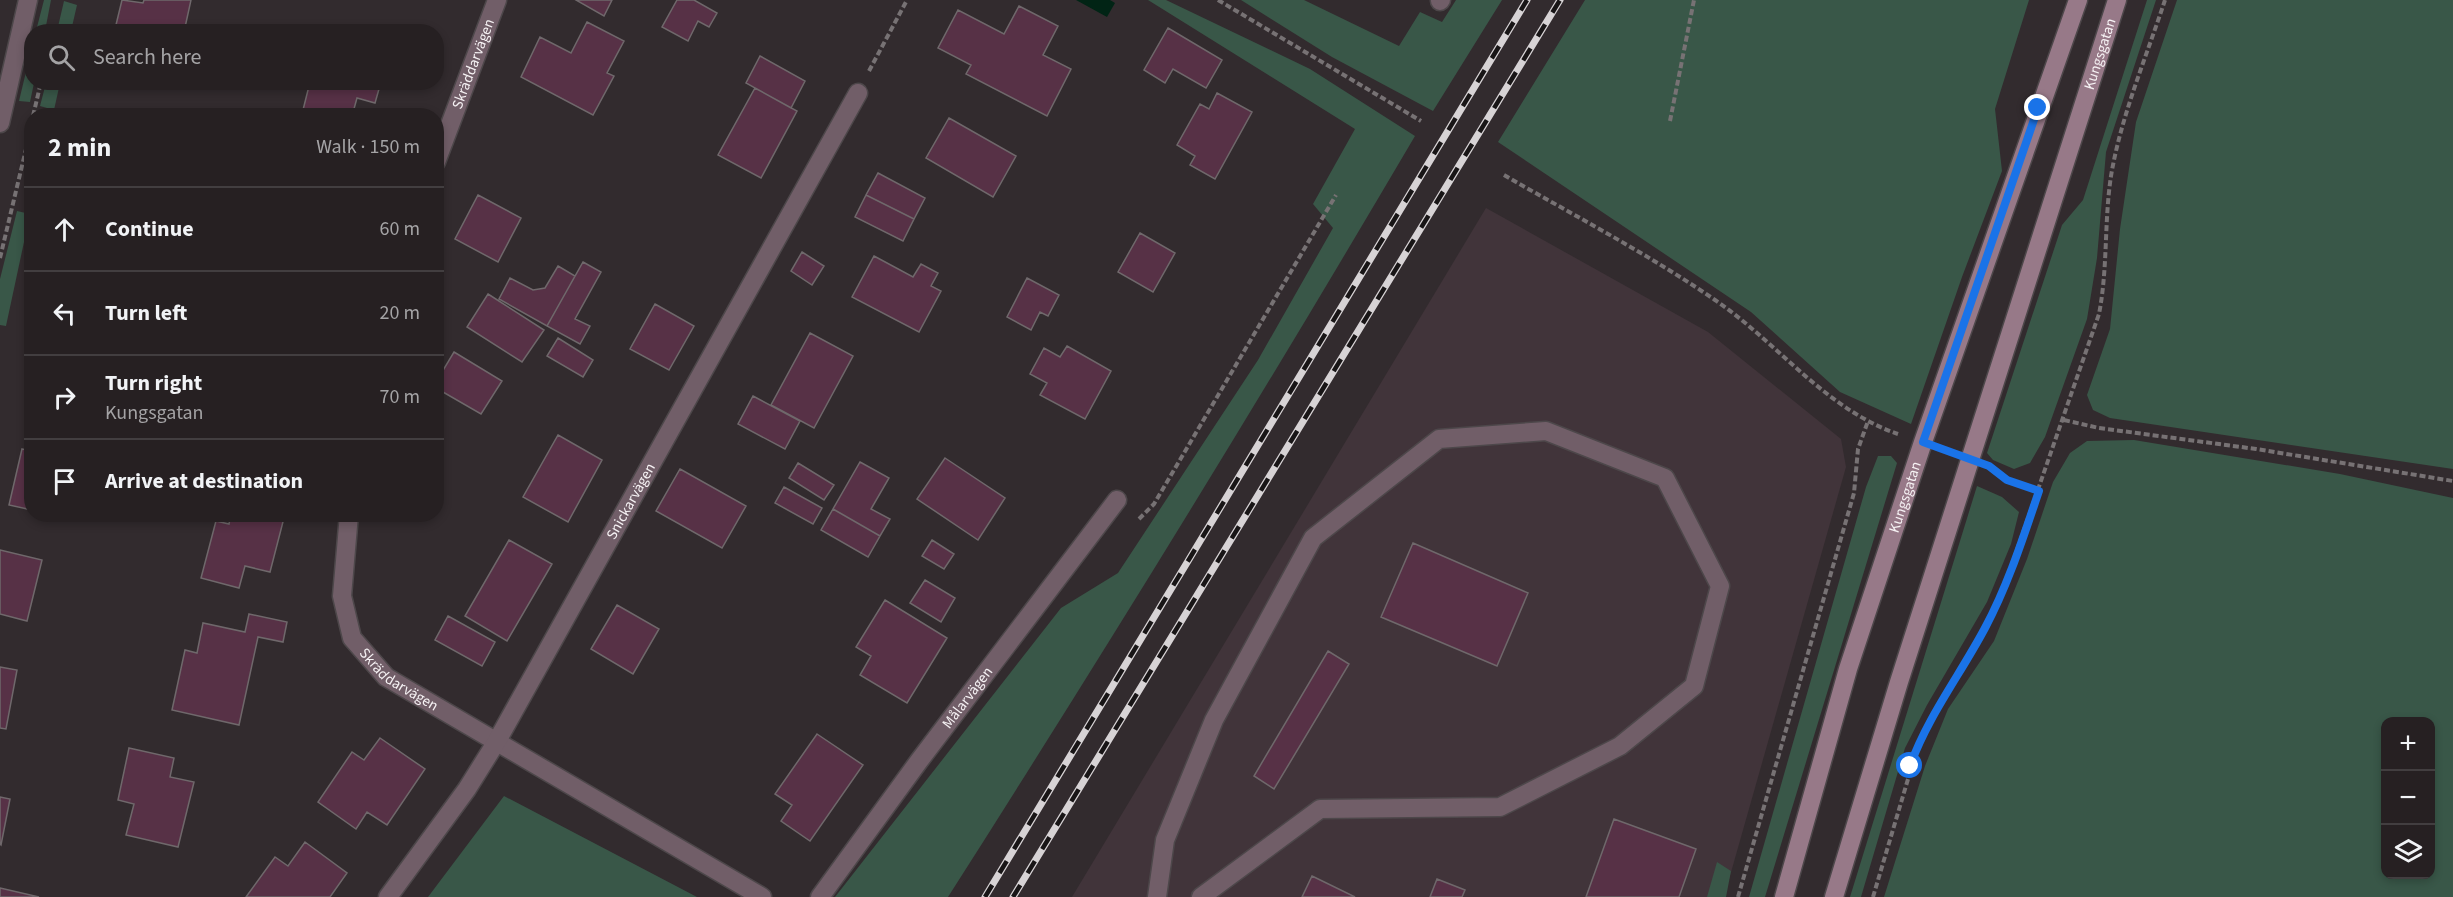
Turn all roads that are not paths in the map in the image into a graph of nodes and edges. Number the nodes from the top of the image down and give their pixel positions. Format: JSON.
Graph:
{"nodes":[{"id":1,"x":28,"y":0,"type":"edge"},
{"id":2,"x":497,"y":0,"type":"edge"},
{"id":3,"x":2078,"y":0,"type":"edge"},
{"id":4,"x":2117,"y":0,"type":"edge"},
{"id":5,"x":858,"y":93,"type":"road end"},
{"id":6,"x":0,"y":123,"type":"edge"},
{"id":7,"x":444,"y":141,"type":"edge"},
{"id":8,"x":1117,"y":500,"type":"dead end"},
{"id":9,"x":348,"y":522,"type":"edge"},
{"id":10,"x":497,"y":741,"type":"junction"},
{"id":11,"x":388,"y":897,"type":"edge"},
{"id":12,"x":762,"y":897,"type":"edge"},
{"id":13,"x":820,"y":897,"type":"edge"},
{"id":14,"x":1157,"y":897,"type":"edge"},
{"id":15,"x":1201,"y":897,"type":"edge"},
{"id":16,"x":1784,"y":897,"type":"edge"},
{"id":17,"x":1833,"y":897,"type":"edge"}],
"edges":[{"from":1,"to":6,"type":"street"},
{"from":2,"to":7,"type":"street","name":"Skräddarvägen"},
{"from":3,"to":16,"type":"main road","name":"Kungsgatan"},
{"from":4,"to":17,"type":"main road","name":"Kungsgatan"},
{"from":5,"to":10,"type":"street","name":"Snickarvägen"},
{"from":8,"to":13,"type":"street","name":"Målarvägen"},
{"from":9,"to":10,"type":"street","name":"Skräddarvägen"},
{"from":10,"to":11,"type":"street","name":"Snickarvägen"},
{"from":10,"to":12,"type":"street"},
{"from":14,"to":15,"type":"street"}]}
